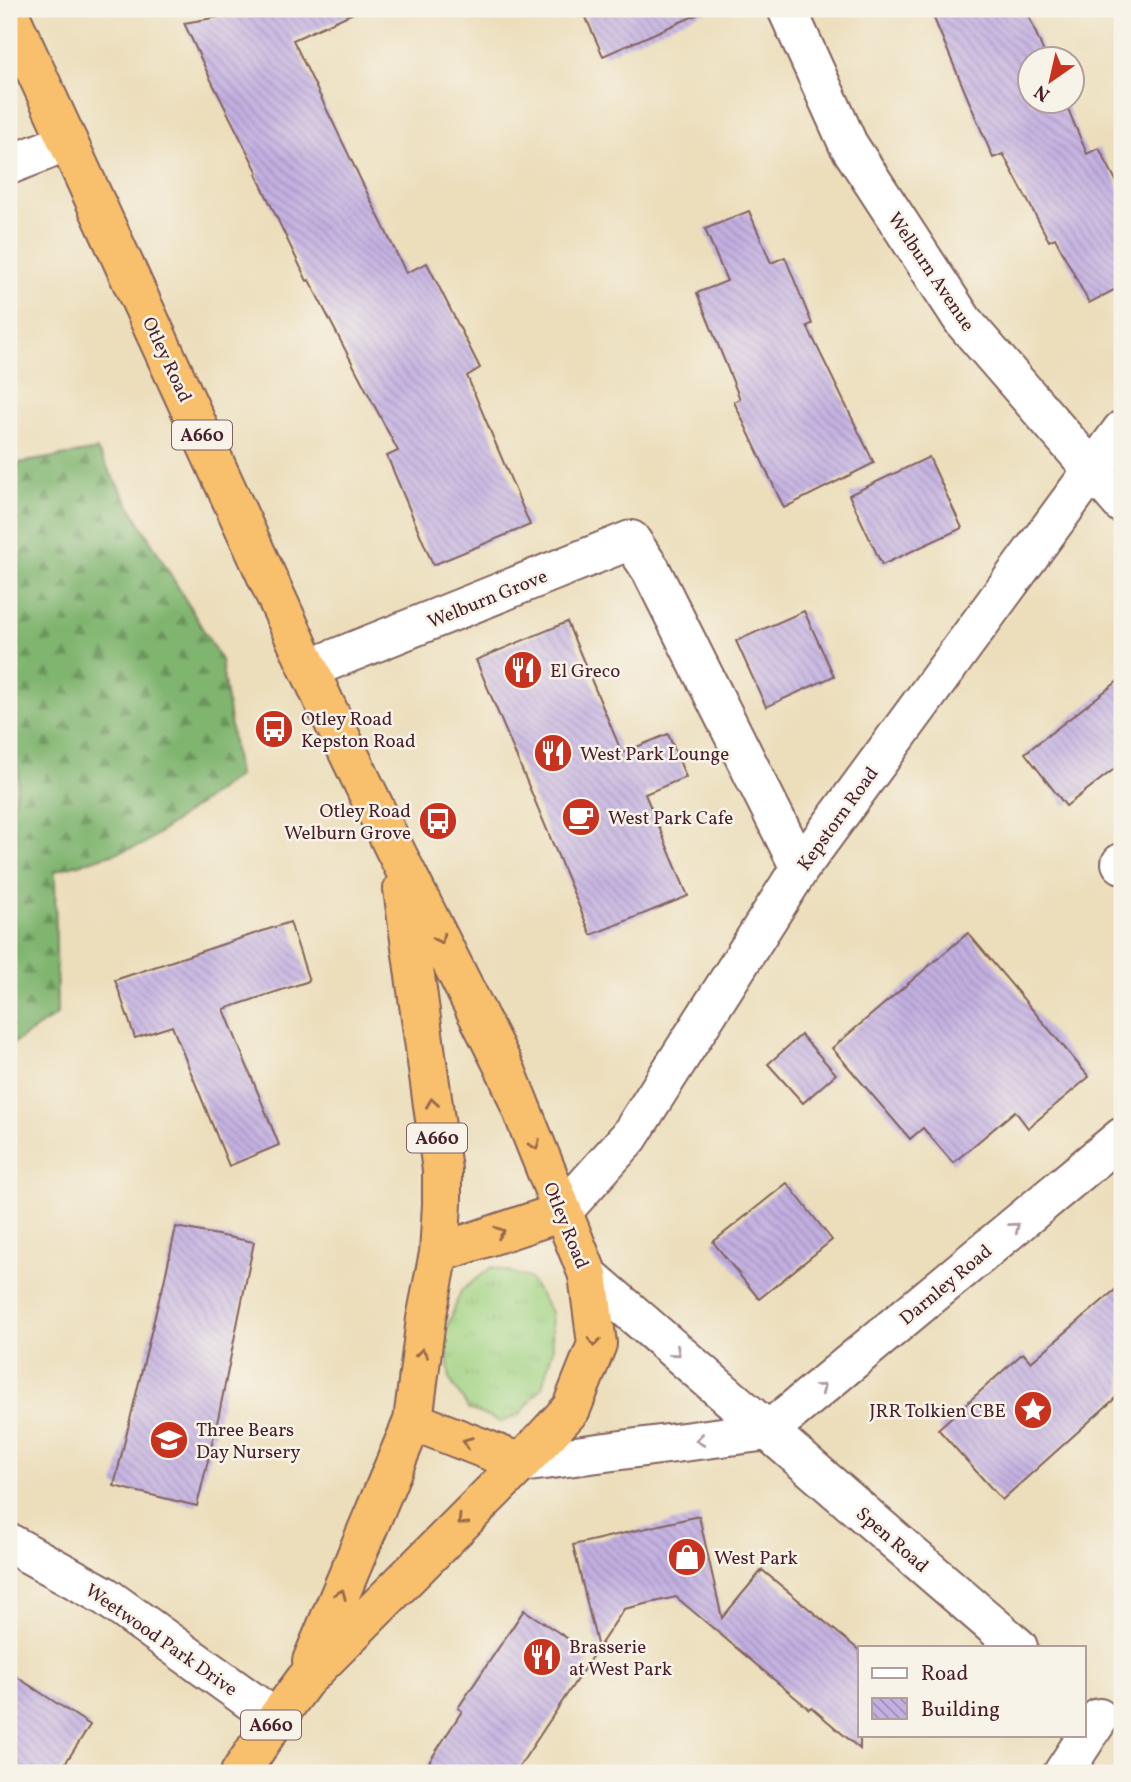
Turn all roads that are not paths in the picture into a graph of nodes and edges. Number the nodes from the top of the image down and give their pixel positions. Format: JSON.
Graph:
{"nodes":[{"id":1,"x":786,"y":9,"type":"edge"},
{"id":2,"x":9,"y":13,"type":"edge"},
{"id":3,"x":68,"y":142,"type":"junction"},
{"id":4,"x":9,"y":165,"type":"edge"},
{"id":5,"x":1122,"y":430,"type":"edge"},
{"id":6,"x":1092,"y":471,"type":"junction"},
{"id":7,"x":1122,"y":504,"type":"edge"},
{"id":8,"x":309,"y":669,"type":"junction"},
{"id":9,"x":398,"y":856,"type":"junction"},
{"id":10,"x":800,"y":868,"type":"junction"},
{"id":11,"x":1122,"y":1137,"type":"edge"},
{"id":12,"x":562,"y":1212,"type":"junction"},
{"id":13,"x":439,"y":1253,"type":"junction"},
{"id":14,"x":588,"y":1275,"type":"junction"},
{"id":15,"x":413,"y":1421,"type":"junction"},
{"id":16,"x":768,"y":1432,"type":"junction"},
{"id":17,"x":520,"y":1463,"type":"junction"},
{"id":18,"x":9,"y":1543,"type":"edge"},
{"id":19,"x":1017,"y":1646,"type":"edge"},
{"id":20,"x":305,"y":1679,"type":"junction"},
{"id":21,"x":276,"y":1719,"type":"junction"},
{"id":22,"x":1102,"y":1721,"type":"edge"},
{"id":23,"x":240,"y":1773,"type":"edge"},
{"id":24,"x":1063,"y":1773,"type":"edge"}],
"edges":[{"from":1,"to":6,"type":"street","name":"Welburn Avenue"},
{"from":2,"to":3,"type":"highway","name":"Otley Road","number":"A660"},
{"from":3,"to":4,"type":"street"},
{"from":3,"to":8,"type":"highway","name":"Otley Road","number":"A660"},
{"from":5,"to":6,"type":"street","name":"Kepstorn Road"},
{"from":6,"to":7,"type":"street","name":"Welburn Avenue"},
{"from":6,"to":10,"type":"street","name":"Kepstorn Road"},
{"from":8,"to":9,"type":"highway","name":"Otley Road","number":"A660"},
{"from":8,"to":10,"type":"street","name":"Welburn Grove"},
{"from":9,"to":12,"type":"highway","name":"Otley Road","number":"A660","one_way":true},
{"from":13,"to":9,"type":"highway","name":"Otley Road","number":"A660","one_way":true},
{"from":10,"to":12,"type":"street","name":"Kepstorn Road"},
{"from":16,"to":11,"type":"street","name":"Darnley Road","one_way":true},
{"from":13,"to":12,"type":"highway","one_way":true},
{"from":12,"to":14,"type":"highway","name":"Otley Road","number":"A660"},
{"from":15,"to":13,"type":"highway","name":"Otley Road","number":"A660","one_way":true},
{"from":14,"to":16,"type":"street","name":"Spen Road","one_way":true},
{"from":14,"to":17,"type":"highway","name":"Otley Road","number":"A660","one_way":true},
{"from":17,"to":15,"type":"highway","one_way":true},
{"from":20,"to":15,"type":"highway","name":"Otley Road","number":"A660","one_way":true},
{"from":16,"to":17,"type":"street","one_way":true},
{"from":16,"to":19,"type":"street","name":"Spen Road"},
{"from":17,"to":20,"type":"highway","name":"Otley Road","number":"A660","one_way":true},
{"from":18,"to":21,"type":"street","name":"Weetwood Park Drive"},
{"from":20,"to":21,"type":"highway","name":"Otley Road","number":"A660"},
{"from":21,"to":23,"type":"highway","name":"Otley Road","number":"A660"},
{"from":22,"to":24,"type":"street"}]}
